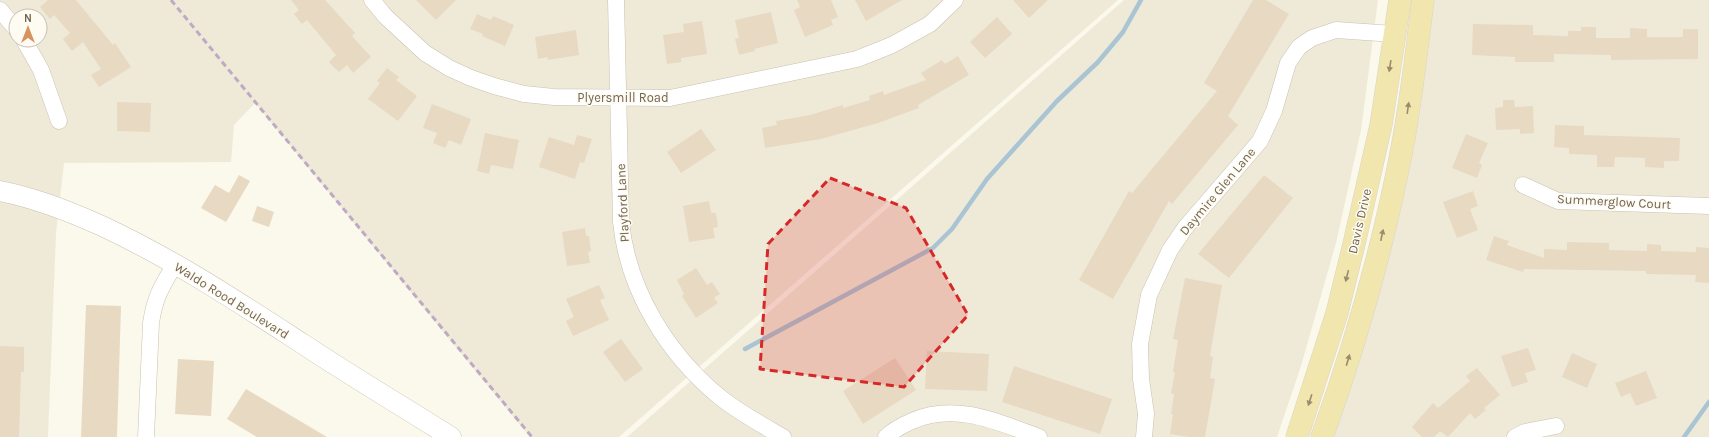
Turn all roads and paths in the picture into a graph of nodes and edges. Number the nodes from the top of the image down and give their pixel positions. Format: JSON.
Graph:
{"nodes":[{"id":1,"x":372,"y":0,"type":"edge"},
{"id":2,"x":616,"y":0,"type":"edge"},
{"id":3,"x":955,"y":0,"type":"edge"},
{"id":4,"x":1400,"y":0,"type":"edge"},
{"id":5,"x":1423,"y":0,"type":"edge"},
{"id":6,"x":0,"y":10,"type":"edge"},
{"id":7,"x":8,"y":20,"type":"edge"},
{"id":8,"x":1394,"y":34,"type":"junction"},
{"id":9,"x":29,"y":48,"type":"edge"},
{"id":10,"x":619,"y":98,"type":"junction"},
{"id":11,"x":58,"y":121,"type":"dead end"},
{"id":12,"x":1523,"y":185,"type":"dead end"},
{"id":13,"x":0,"y":191,"type":"edge"},
{"id":14,"x":1709,"y":206,"type":"edge"},
{"id":15,"x":175,"y":264,"type":"junction"},
{"id":16,"x":1556,"y":426,"type":"dead end"},
{"id":17,"x":146,"y":437,"type":"edge"},
{"id":18,"x":451,"y":437,"type":"edge"},
{"id":19,"x":783,"y":437,"type":"edge"},
{"id":20,"x":886,"y":437,"type":"edge"},
{"id":21,"x":1040,"y":437,"type":"edge"},
{"id":22,"x":1144,"y":437,"type":"edge"},
{"id":23,"x":1297,"y":437,"type":"edge"},
{"id":24,"x":1322,"y":437,"type":"edge"},
{"id":25,"x":1515,"y":437,"type":"edge"}],
"edges":[{"from":1,"to":10,"type":"street","name":"Plyersmill Road"},
{"from":2,"to":10,"type":"street","name":"Playford Lane"},
{"from":3,"to":10,"type":"street","name":"Plyersmill Road"},
{"from":4,"to":8,"type":"main road","name":"Davis Drive"},
{"from":24,"to":5,"type":"main road","name":"Davis Drive","one_way":true},
{"from":6,"to":7,"type":"street"},
{"from":8,"to":22,"type":"street","name":"Daymire Glen Lane"},
{"from":8,"to":23,"type":"main road","name":"Davis Drive","one_way":true},
{"from":9,"to":11,"type":"street"},
{"from":10,"to":19,"type":"street","name":"Playford Lane"},
{"from":12,"to":14,"type":"street","name":"Summerglow Court"},
{"from":13,"to":15,"type":"street","name":"Waldo Rood Boulevard"},
{"from":15,"to":17,"type":"street"},
{"from":15,"to":18,"type":"street","name":"Waldo Rood Boulevard"},
{"from":16,"to":25,"type":"street"},
{"from":20,"to":21,"type":"street"}]}
